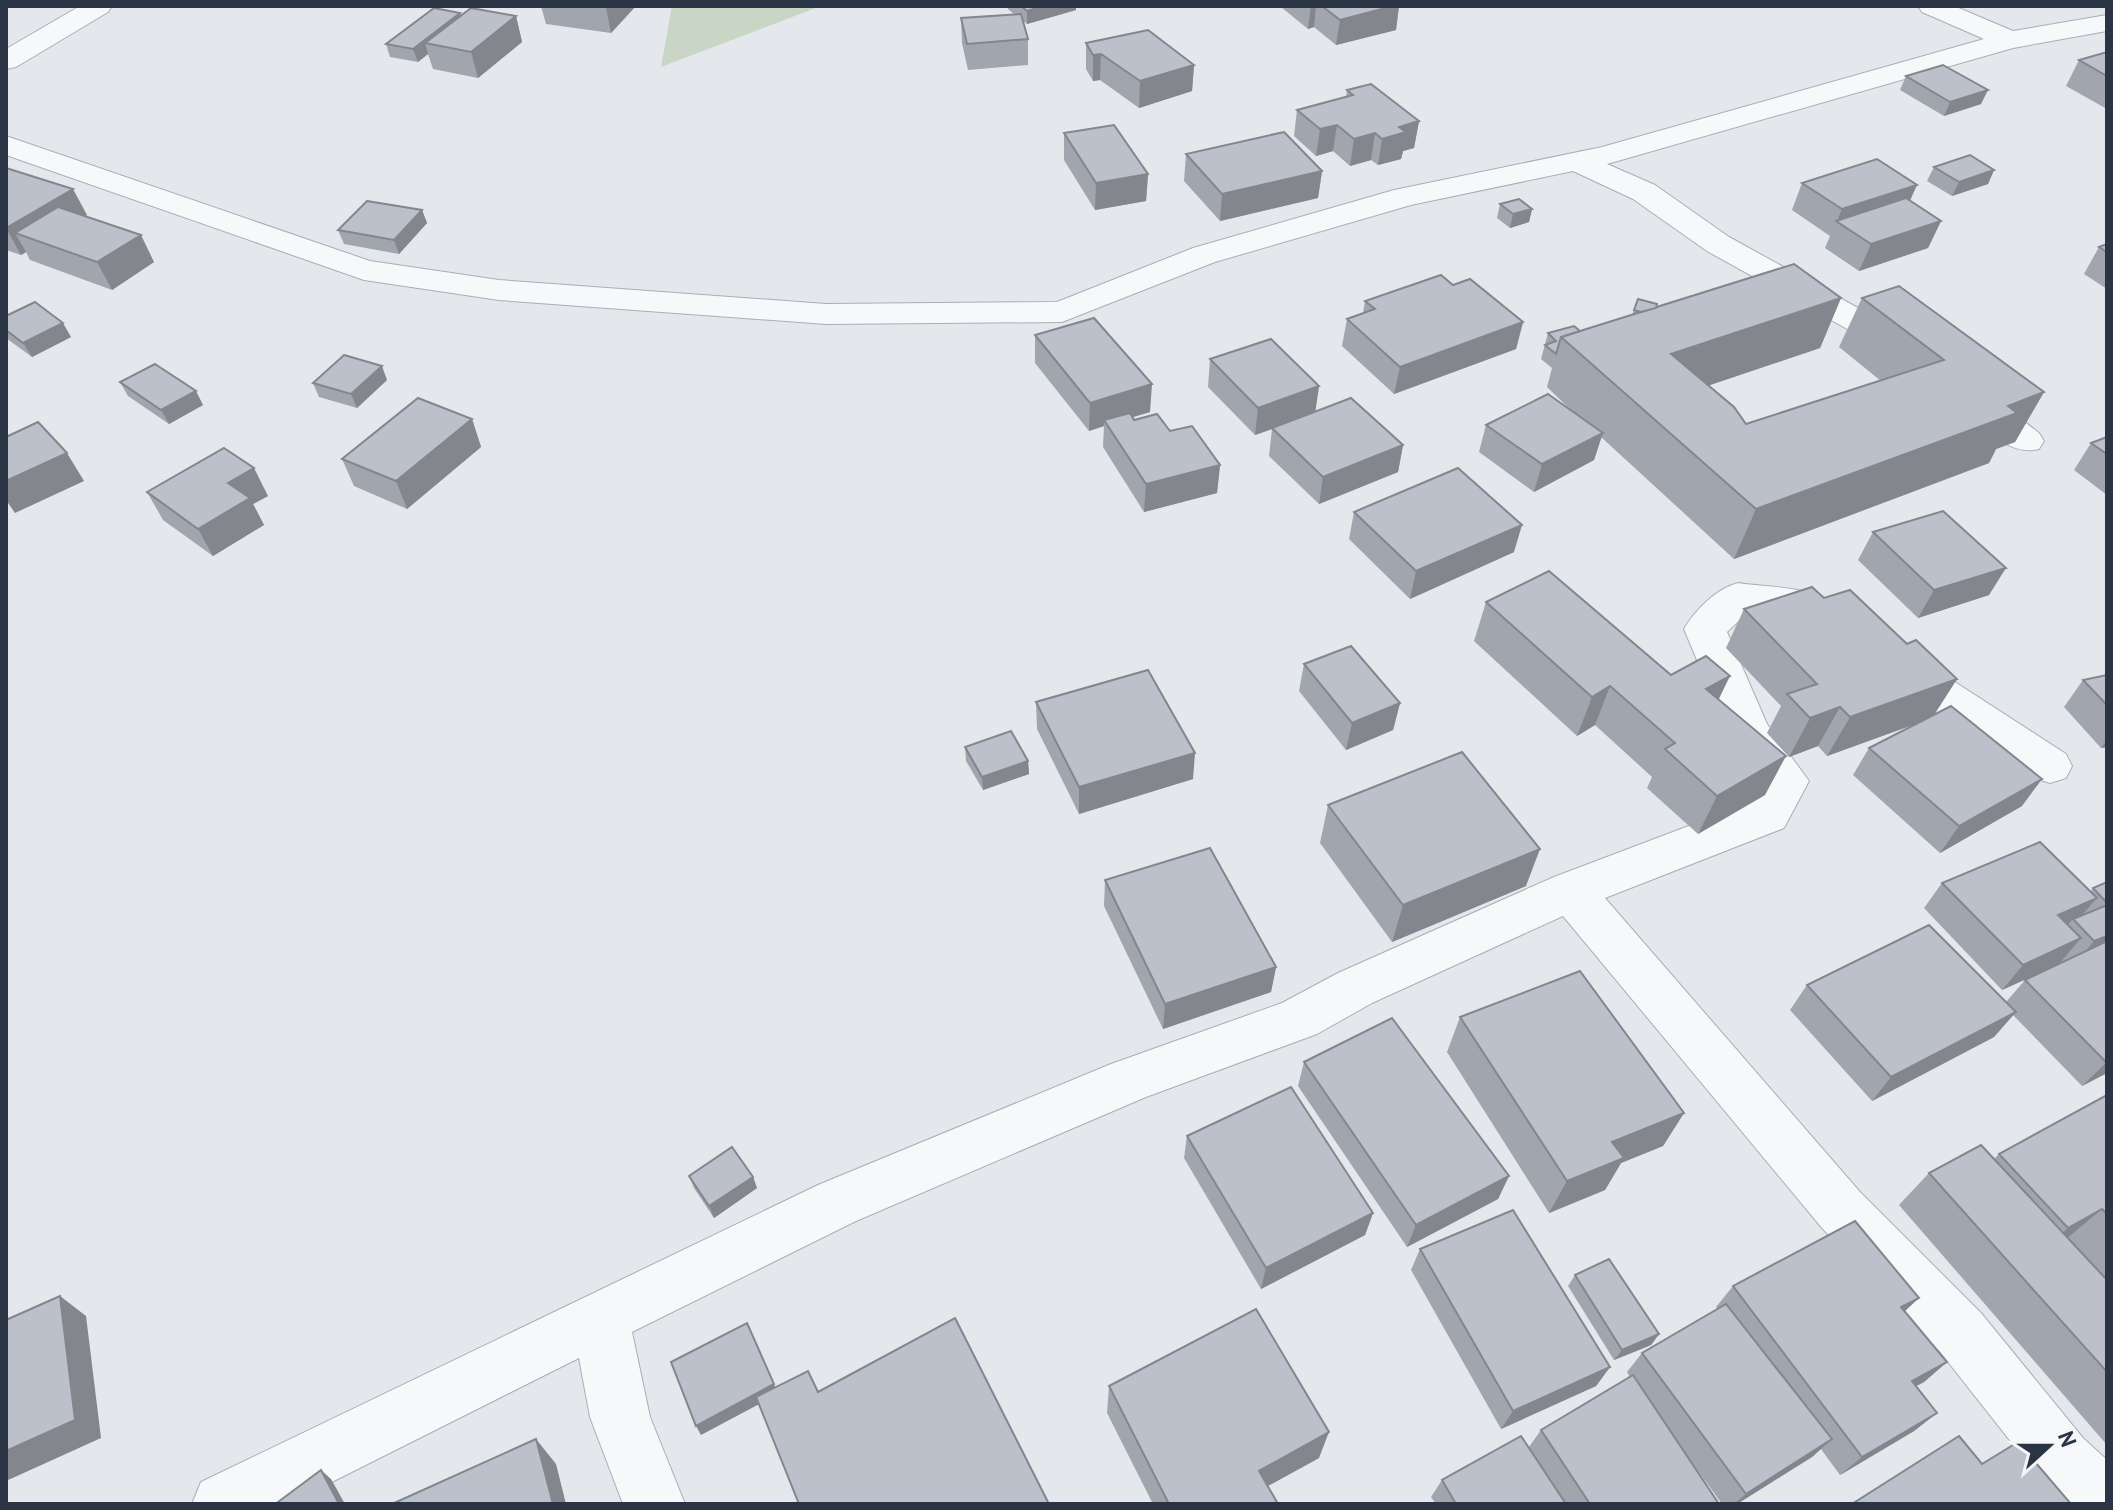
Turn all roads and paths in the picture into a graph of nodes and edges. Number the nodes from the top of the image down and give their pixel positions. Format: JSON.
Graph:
{"nodes":[{"id":1,"x":99,"y":6,"type":"edge"},
{"id":2,"x":1931,"y":6,"type":"edge"},
{"id":3,"x":2107,"y":23,"type":"edge"},
{"id":4,"x":2010,"y":40,"type":"junction"},
{"id":5,"x":6,"y":61,"type":"edge"},
{"id":6,"x":6,"y":145,"type":"edge"},
{"id":7,"x":1578,"y":162,"type":"junction"},
{"id":8,"x":2026,"y":441,"type":"edge"},
{"id":9,"x":2050,"y":766,"type":"dead end"},
{"id":10,"x":1571,"y":891,"type":"junction"},
{"id":11,"x":600,"y":1318,"type":"junction"},
{"id":12,"x":2107,"y":1502,"type":"edge"},
{"id":13,"x":223,"y":1504,"type":"edge"},
{"id":14,"x":654,"y":1504,"type":"edge"}],
"edges":[{"from":1,"to":5,"type":"street"},
{"from":2,"to":4,"type":"street"},
{"from":3,"to":4,"type":"street"},
{"from":4,"to":7,"type":"street"},
{"from":6,"to":7,"type":"street"},
{"from":7,"to":8,"type":"street"},
{"from":9,"to":10,"type":"street"},
{"from":10,"to":11,"type":"street"},
{"from":10,"to":12,"type":"street"},
{"from":11,"to":13,"type":"street"},
{"from":11,"to":14,"type":"street"}]}
